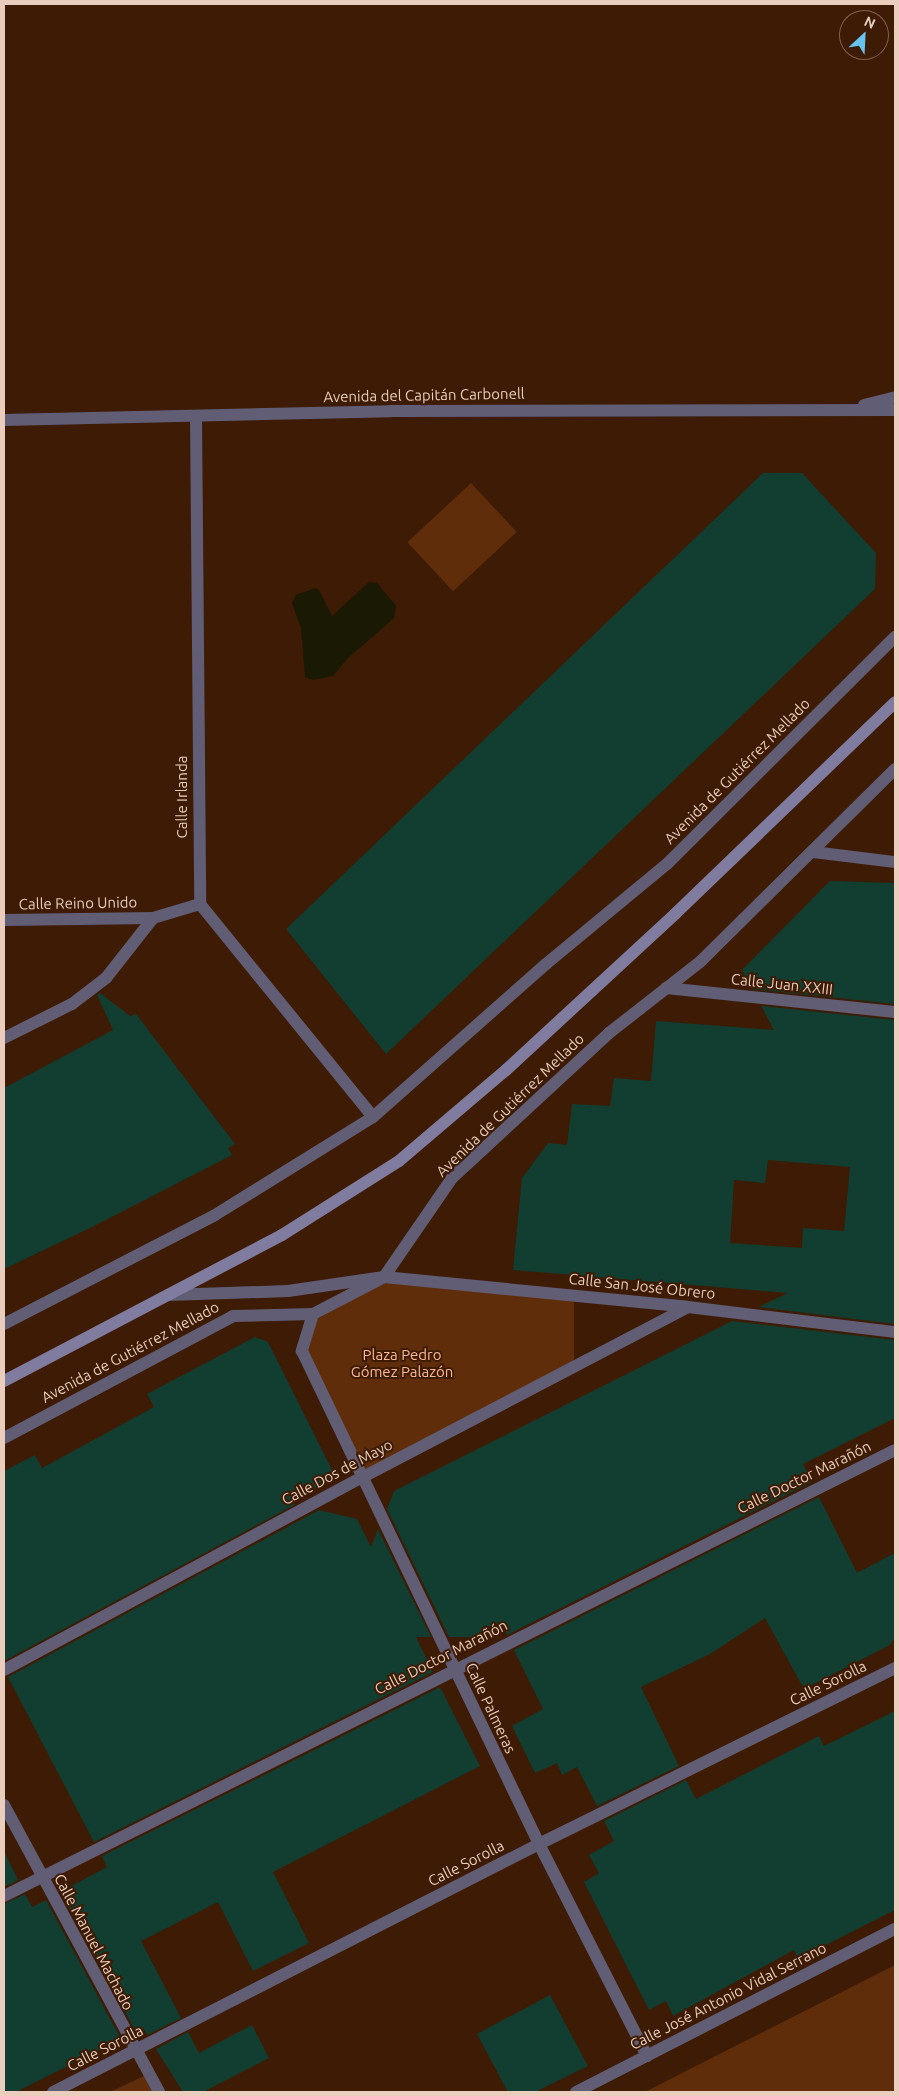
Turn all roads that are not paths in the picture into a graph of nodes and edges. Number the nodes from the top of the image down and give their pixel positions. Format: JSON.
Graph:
{"nodes":[{"id":1,"x":895,"y":397,"type":"edge"},
{"id":2,"x":844,"y":409,"type":"junction"},
{"id":3,"x":895,"y":410,"type":"edge"},
{"id":4,"x":196,"y":416,"type":"junction"},
{"id":5,"x":4,"y":420,"type":"edge"},
{"id":6,"x":895,"y":637,"type":"edge"},
{"id":7,"x":895,"y":702,"type":"edge"},
{"id":8,"x":895,"y":769,"type":"edge"},
{"id":9,"x":813,"y":852,"type":"junction"},
{"id":10,"x":895,"y":862,"type":"edge"},
{"id":11,"x":200,"y":904,"type":"junction"},
{"id":12,"x":153,"y":918,"type":"junction"},
{"id":13,"x":4,"y":920,"type":"edge"},
{"id":14,"x":666,"y":988,"type":"junction"},
{"id":15,"x":895,"y":1012,"type":"edge"},
{"id":16,"x":4,"y":1038,"type":"edge"},
{"id":17,"x":373,"y":1117,"type":"junction"},
{"id":18,"x":384,"y":1276,"type":"junction"},
{"id":19,"x":168,"y":1295,"type":"junction"},
{"id":20,"x":688,"y":1307,"type":"junction"},
{"id":21,"x":314,"y":1314,"type":"junction"},
{"id":22,"x":4,"y":1324,"type":"edge"},
{"id":23,"x":895,"y":1332,"type":"edge"},
{"id":24,"x":4,"y":1381,"type":"edge"},
{"id":25,"x":4,"y":1438,"type":"edge"},
{"id":26,"x":895,"y":1450,"type":"edge"},
{"id":27,"x":363,"y":1476,"type":"junction"},
{"id":28,"x":454,"y":1668,"type":"junction"},
{"id":29,"x":895,"y":1668,"type":"edge"},
{"id":30,"x":4,"y":1670,"type":"edge"},
{"id":31,"x":4,"y":1805,"type":"edge"},
{"id":32,"x":538,"y":1844,"type":"junction"},
{"id":33,"x":41,"y":1878,"type":"junction"},
{"id":34,"x":4,"y":1896,"type":"edge"},
{"id":35,"x":895,"y":1929,"type":"edge"},
{"id":36,"x":134,"y":2051,"type":"junction"},
{"id":37,"x":647,"y":2056,"type":"junction"},
{"id":38,"x":53,"y":2092,"type":"edge"},
{"id":39,"x":160,"y":2092,"type":"edge"},
{"id":40,"x":576,"y":2092,"type":"edge"}],
"edges":[{"from":1,"to":2,"type":"street"},
{"from":2,"to":3,"type":"street"},
{"from":2,"to":4,"type":"street","name":"Avenida del Capitán Carbonell"},
{"from":4,"to":5,"type":"street","name":"Avenida del Capitán Carbonell"},
{"from":4,"to":11,"type":"street","name":"Calle Irlanda"},
{"from":6,"to":17,"type":"street","name":"Avenida de Gutiérrez Mellado"},
{"from":7,"to":19,"type":"main road","name":"Avenida de Gutiérrez Mellado"},
{"from":8,"to":9,"type":"street","name":"Avenida de Gutiérrez Mellado"},
{"from":9,"to":10,"type":"street"},
{"from":9,"to":14,"type":"street","name":"Avenida de Gutiérrez Mellado"},
{"from":11,"to":12,"type":"street","name":"Calle Reino Unido"},
{"from":11,"to":17,"type":"street"},
{"from":12,"to":13,"type":"street","name":"Calle Reino Unido"},
{"from":12,"to":16,"type":"street"},
{"from":14,"to":15,"type":"street","name":"Calle Juan XXIII"},
{"from":14,"to":18,"type":"street","name":"Avenida de Gutiérrez Mellado"},
{"from":17,"to":22,"type":"street","name":"Avenida de Gutiérrez Mellado"},
{"from":18,"to":19,"type":"street","name":"Calle San José Obrero"},
{"from":18,"to":20,"type":"street","name":"Calle San José Obrero"},
{"from":18,"to":21,"type":"street","name":"Avenida de Gutiérrez Mellado"},
{"from":19,"to":24,"type":"main road","name":"Avenida de Gutiérrez Mellado"},
{"from":20,"to":23,"type":"street","name":"Calle San José Obrero"},
{"from":20,"to":27,"type":"street","name":"Calle Dos de Mayo"},
{"from":21,"to":25,"type":"street","name":"Avenida de Gutiérrez Mellado"},
{"from":21,"to":27,"type":"street","name":"Calle Palmeras"},
{"from":26,"to":28,"type":"street","name":"Calle Doctor Marañón"},
{"from":27,"to":28,"type":"street","name":"Calle Palmeras"},
{"from":27,"to":30,"type":"street","name":"Calle Dos de Mayo"},
{"from":28,"to":32,"type":"street","name":"Calle Palmeras"},
{"from":28,"to":33,"type":"street","name":"Calle Doctor Marañón"},
{"from":29,"to":32,"type":"street","name":"Calle Sorolla"},
{"from":31,"to":33,"type":"street","name":"Calle Manuel Machado"},
{"from":32,"to":36,"type":"street","name":"Calle Sorolla"},
{"from":32,"to":37,"type":"street","name":"Calle Palmeras"},
{"from":33,"to":34,"type":"street","name":"Calle Doctor Marañón"},
{"from":33,"to":36,"type":"street","name":"Calle Manuel Machado"},
{"from":35,"to":37,"type":"street","name":"Calle José Antonio Vidal Serrano"},
{"from":36,"to":38,"type":"street","name":"Calle Sorolla"},
{"from":36,"to":39,"type":"street","name":"Calle Manuel Machado"},
{"from":37,"to":40,"type":"street","name":"Calle José Antonio Vidal Serrano"}]}
